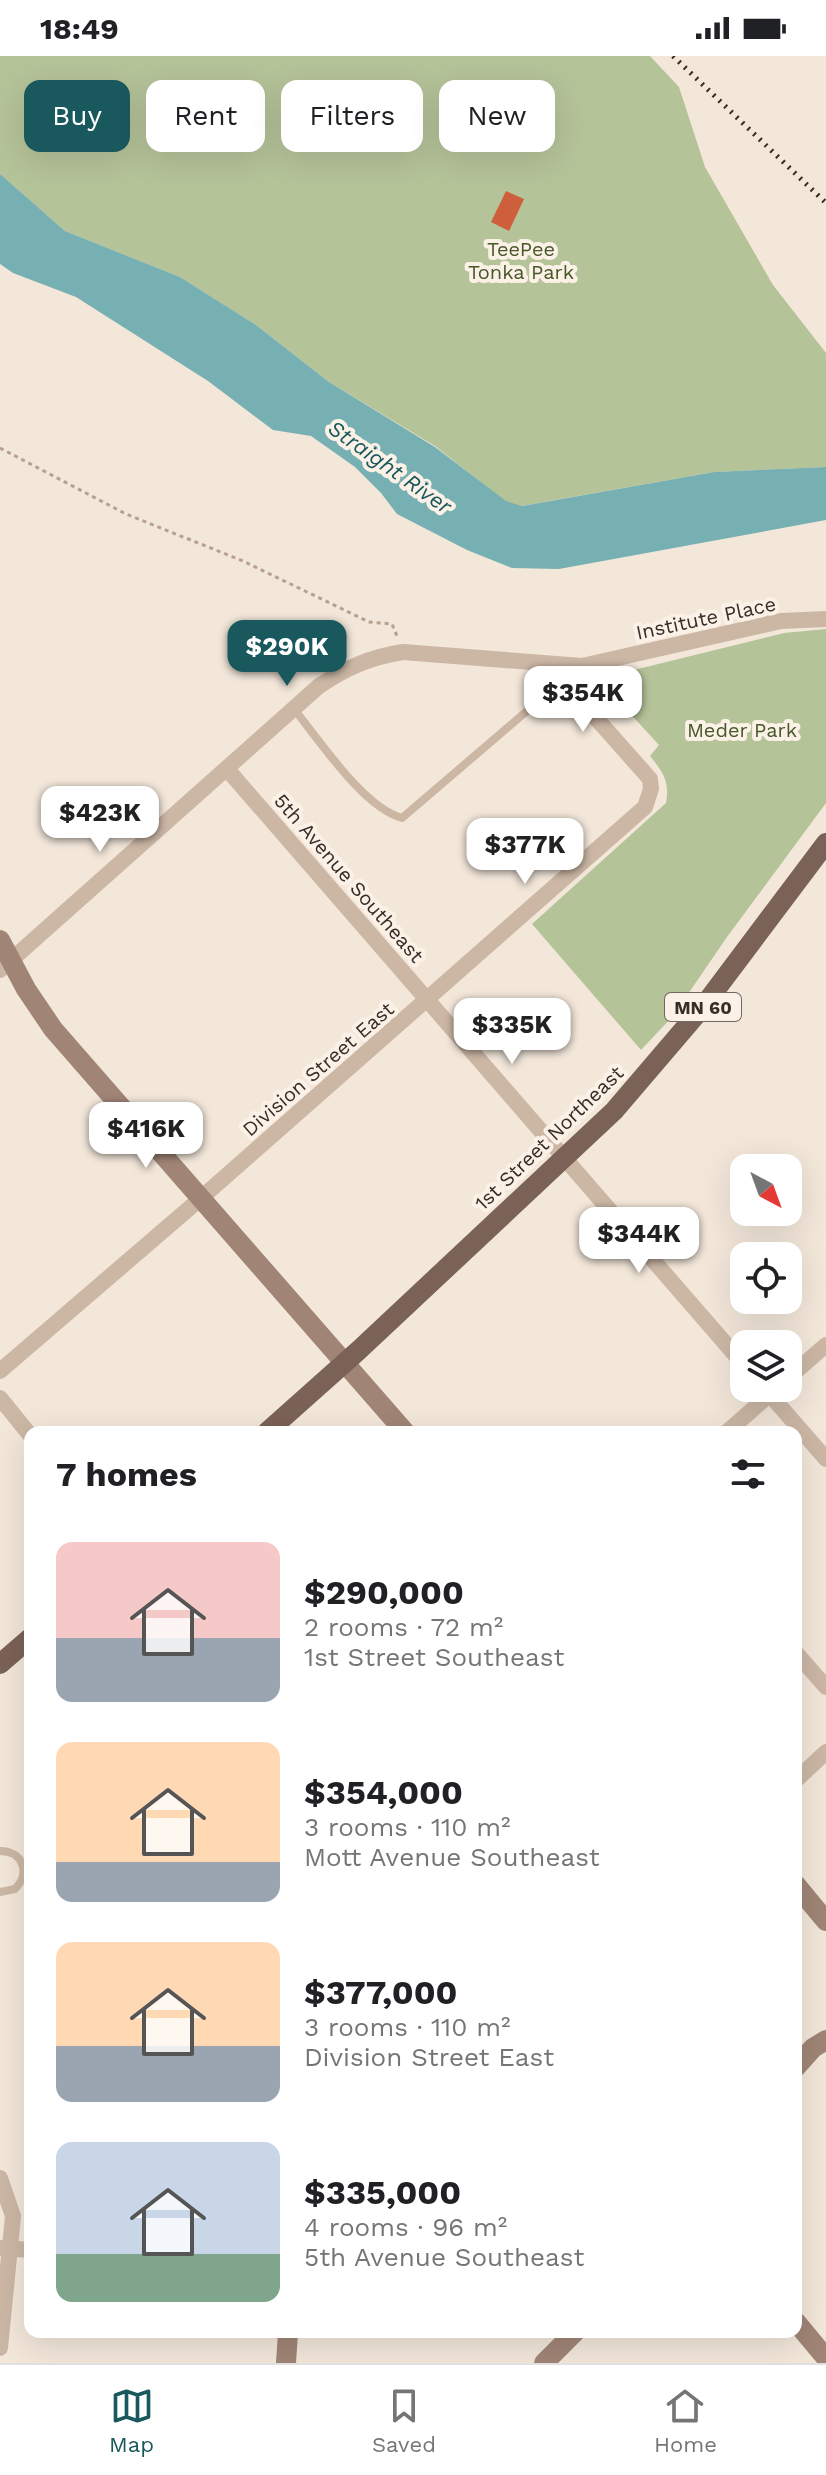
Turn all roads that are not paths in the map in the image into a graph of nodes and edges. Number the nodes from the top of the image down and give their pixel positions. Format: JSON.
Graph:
{"nodes":[{"id":1,"x":826,"y":619,"type":"edge"},
{"id":2,"x":548,"y":664,"type":"junction"},
{"id":3,"x":563,"y":680,"type":"junction"},
{"id":4,"x":294,"y":709,"type":"junction"},
{"id":5,"x":227,"y":769,"type":"junction"},
{"id":6,"x":826,"y":843,"type":"edge"},
{"id":7,"x":0,"y":940,"type":"edge"},
{"id":8,"x":5,"y":965,"type":"edge"},
{"id":9,"x":428,"y":999,"type":"junction"},
{"id":10,"x":565,"y":1159,"type":"junction"},
{"id":11,"x":200,"y":1199,"type":"junction"},
{"id":12,"x":826,"y":1345,"type":"edge"},
{"id":13,"x":730,"y":1349,"type":"edge"},
{"id":14,"x":345,"y":1363,"type":"junction"},
{"id":15,"x":802,"y":1366,"type":"edge"},
{"id":16,"x":0,"y":1371,"type":"edge"},
{"id":17,"x":0,"y":1398,"type":"edge"},
{"id":18,"x":758,"y":1402,"type":"edge"},
{"id":19,"x":780,"y":1402,"type":"edge"},
{"id":20,"x":274,"y":1426,"type":"edge"},
{"id":21,"x":400,"y":1426,"type":"edge"},
{"id":22,"x":733,"y":1426,"type":"edge"},
{"id":23,"x":799,"y":1426,"type":"edge"},
{"id":24,"x":24,"y":1428,"type":"edge"},
{"id":25,"x":802,"y":1429,"type":"edge"},
{"id":26,"x":826,"y":1459,"type":"edge"},
{"id":27,"x":24,"y":1643,"type":"edge"},
{"id":28,"x":802,"y":1660,"type":"edge"},
{"id":29,"x":0,"y":1664,"type":"edge"},
{"id":30,"x":826,"y":1687,"type":"edge"},
{"id":31,"x":826,"y":1752,"type":"edge"},
{"id":32,"x":802,"y":1774,"type":"edge"},
{"id":33,"x":0,"y":1851,"type":"edge"},
{"id":34,"x":0,"y":1892,"type":"edge"},
{"id":35,"x":802,"y":1892,"type":"edge"},
{"id":36,"x":826,"y":1921,"type":"edge"},
{"id":37,"x":826,"y":2040,"type":"edge"},
{"id":38,"x":802,"y":2060,"type":"edge"},
{"id":39,"x":0,"y":2178,"type":"edge"},
{"id":40,"x":5,"y":2248,"type":"edge"},
{"id":41,"x":802,"y":2329,"type":"edge"},
{"id":42,"x":288,"y":2338,"type":"edge"},
{"id":43,"x":569,"y":2338,"type":"edge"},
{"id":44,"x":0,"y":2348,"type":"edge"},
{"id":45,"x":826,"y":2358,"type":"edge"},
{"id":46,"x":286,"y":2363,"type":"edge"},
{"id":47,"x":544,"y":2363,"type":"edge"}],
"edges":[{"from":1,"to":2,"type":"street","name":"Institute Place"},
{"from":2,"to":3,"type":"street"},
{"from":2,"to":4,"type":"street","name":"Institute Place"},
{"from":3,"to":4,"type":"lane"},
{"from":3,"to":9,"type":"street","name":"Division Street East"},
{"from":4,"to":5,"type":"street","name":"Institute Place"},
{"from":5,"to":8,"type":"street","name":"Institute Place"},
{"from":5,"to":9,"type":"street","name":"5th Avenue Southeast"},
{"from":6,"to":10,"type":"main road","name":"1st Street Northeast","number":"MN 60"},
{"from":7,"to":8,"type":"street"},
{"from":8,"to":11,"type":"street"},
{"from":9,"to":10,"type":"street","name":"5th Avenue Southeast"},
{"from":9,"to":11,"type":"street","name":"Division Street East"},
{"from":10,"to":13,"type":"street","name":"5th Avenue Southeast"},
{"from":10,"to":14,"type":"main road","name":"1st Street Northeast","number":"MN 60"},
{"from":11,"to":14,"type":"street"},
{"from":11,"to":16,"type":"street","name":"Division Street East"},
{"from":12,"to":15,"type":"street"},
{"from":14,"to":20,"type":"main road","name":"1st Street Northeast","number":"MN 60"},
{"from":14,"to":21,"type":"street"},
{"from":17,"to":24,"type":"street"},
{"from":18,"to":22,"type":"street"},
{"from":19,"to":23,"type":"street"},
{"from":25,"to":26,"type":"street"},
{"from":27,"to":29,"type":"main road"},
{"from":28,"to":30,"type":"street"},
{"from":31,"to":32,"type":"street"},
{"from":33,"to":34,"type":"lane"},
{"from":35,"to":36,"type":"street"},
{"from":37,"to":38,"type":"street"},
{"from":39,"to":40,"type":"street"},
{"from":40,"to":44,"type":"street"},
{"from":41,"to":45,"type":"street"},
{"from":42,"to":46,"type":"street"},
{"from":43,"to":47,"type":"street"}]}
